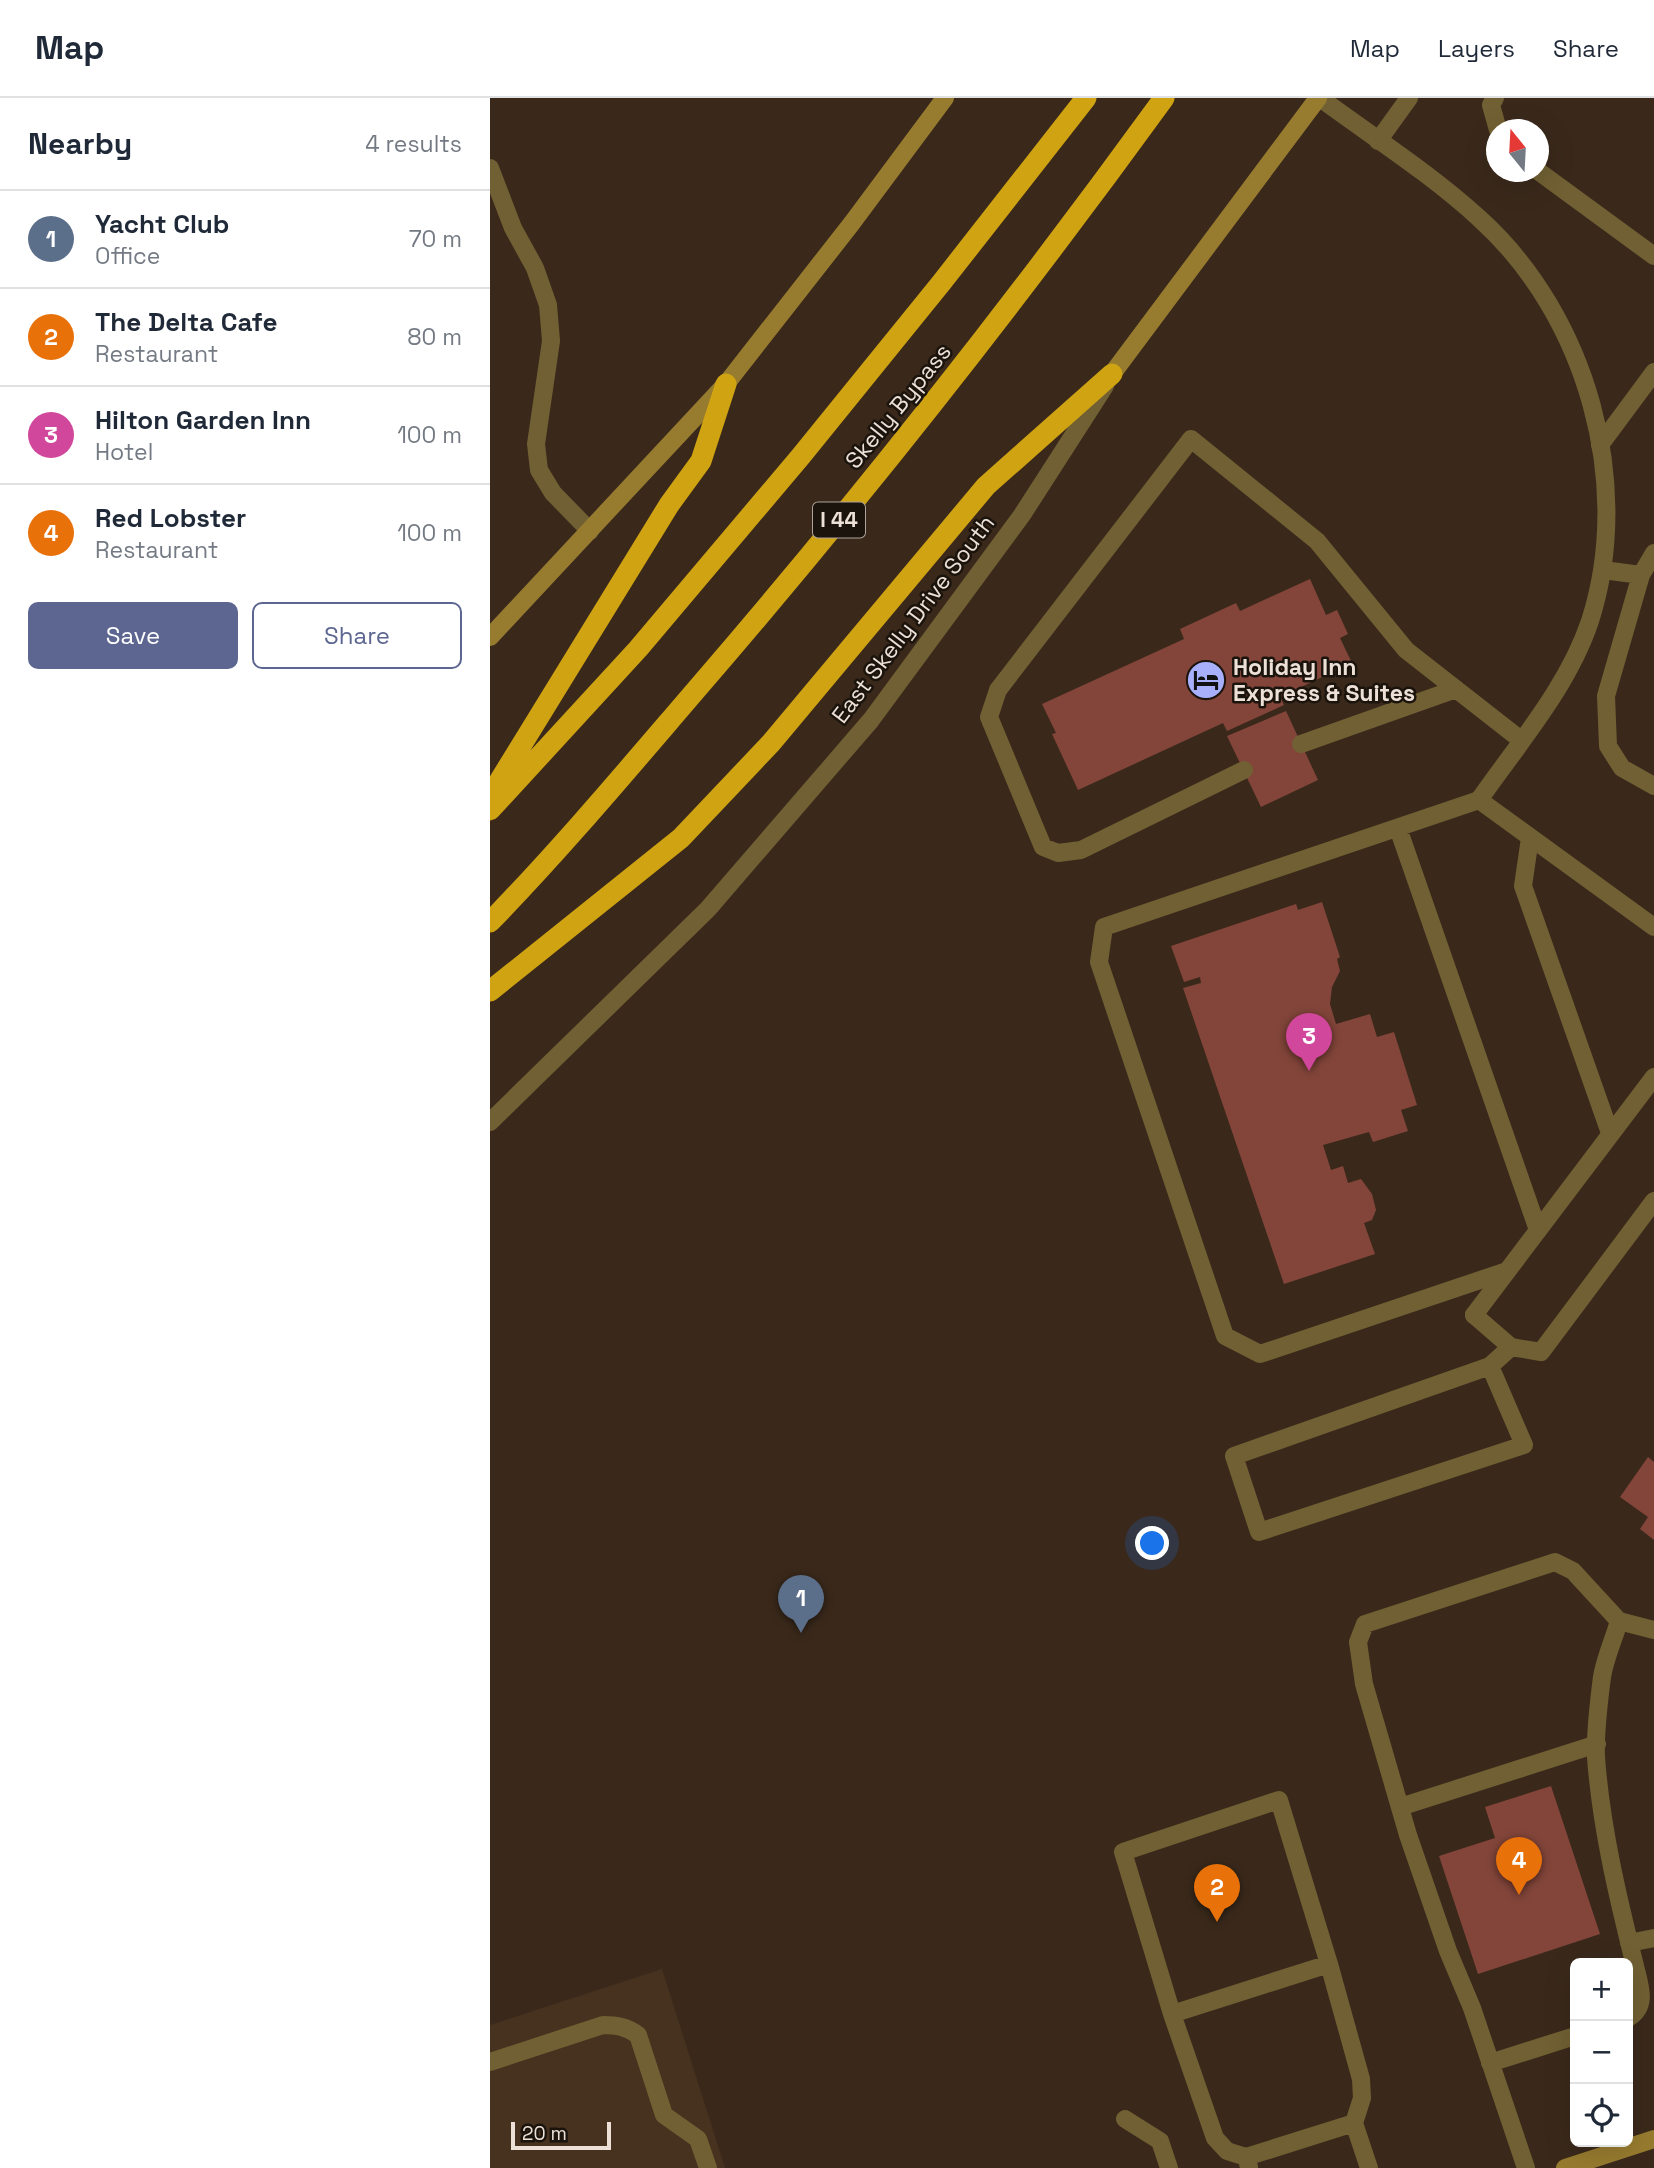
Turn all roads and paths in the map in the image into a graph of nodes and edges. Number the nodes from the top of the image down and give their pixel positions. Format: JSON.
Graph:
{"nodes":[{"id":1,"x":944,"y":98,"type":"edge"},
{"id":2,"x":1086,"y":98,"type":"edge"},
{"id":3,"x":1164,"y":98,"type":"edge"},
{"id":4,"x":1319,"y":98,"type":"edge"},
{"id":5,"x":1409,"y":98,"type":"edge"},
{"id":6,"x":1495,"y":98,"type":"edge"},
{"id":7,"x":1494,"y":119,"type":"edge"},
{"id":8,"x":1378,"y":141,"type":"junction"},
{"id":9,"x":490,"y":169,"type":"edge"},
{"id":10,"x":1549,"y":179,"type":"edge"},
{"id":11,"x":1654,"y":256,"type":"edge"},
{"id":12,"x":1654,"y":372,"type":"edge"},
{"id":13,"x":1112,"y":374,"type":"junction"},
{"id":14,"x":726,"y":384,"type":"junction"},
{"id":15,"x":1600,"y":445,"type":"junction"},
{"id":16,"x":590,"y":531,"type":"junction"},
{"id":17,"x":1654,"y":553,"type":"edge"},
{"id":18,"x":1603,"y":570,"type":"junction"},
{"id":19,"x":1641,"y":575,"type":"junction"},
{"id":20,"x":490,"y":637,"type":"edge"},
{"id":21,"x":1456,"y":689,"type":"junction"},
{"id":22,"x":1521,"y":740,"type":"junction"},
{"id":23,"x":1301,"y":744,"type":"dead end"},
{"id":24,"x":1244,"y":770,"type":"dead end"},
{"id":25,"x":1654,"y":786,"type":"edge"},
{"id":26,"x":490,"y":796,"type":"edge"},
{"id":27,"x":1479,"y":800,"type":"junction"},
{"id":28,"x":490,"y":810,"type":"edge"},
{"id":29,"x":1398,"y":828,"type":"junction"},
{"id":30,"x":1531,"y":838,"type":"junction"},
{"id":31,"x":490,"y":922,"type":"edge"},
{"id":32,"x":1654,"y":927,"type":"edge"},
{"id":33,"x":490,"y":991,"type":"edge"},
{"id":34,"x":1654,"y":1077,"type":"edge"},
{"id":35,"x":490,"y":1122,"type":"edge"},
{"id":36,"x":1611,"y":1133,"type":"junction"},
{"id":37,"x":1654,"y":1201,"type":"edge"},
{"id":38,"x":1538,"y":1230,"type":"junction"},
{"id":39,"x":1507,"y":1271,"type":"junction"},
{"id":40,"x":1511,"y":1347,"type":"junction"},
{"id":41,"x":1490,"y":1366,"type":"junction"},
{"id":42,"x":1619,"y":1621,"type":"junction"},
{"id":43,"x":1654,"y":1630,"type":"edge"},
{"id":44,"x":1597,"y":1744,"type":"junction"},
{"id":45,"x":1400,"y":1807,"type":"junction"},
{"id":46,"x":1654,"y":1938,"type":"edge"},
{"id":47,"x":1629,"y":1943,"type":"junction"},
{"id":48,"x":1632,"y":1958,"type":"edge"},
{"id":49,"x":1633,"y":1962,"type":"edge"},
{"id":50,"x":1329,"y":1964,"type":"junction"},
{"id":51,"x":1172,"y":2014,"type":"junction"},
{"id":52,"x":1633,"y":2015,"type":"edge"},
{"id":53,"x":1570,"y":2038,"type":"edge"},
{"id":54,"x":490,"y":2062,"type":"edge"},
{"id":55,"x":1490,"y":2063,"type":"junction"},
{"id":56,"x":1125,"y":2119,"type":"dead end"},
{"id":57,"x":1354,"y":2123,"type":"junction"},
{"id":58,"x":1654,"y":2138,"type":"edge"},
{"id":59,"x":1248,"y":2162,"type":"edge"},
{"id":60,"x":1597,"y":2163,"type":"edge"},
{"id":61,"x":708,"y":2168,"type":"edge"},
{"id":62,"x":1169,"y":2168,"type":"edge"},
{"id":63,"x":1369,"y":2168,"type":"edge"},
{"id":64,"x":1526,"y":2168,"type":"edge"},
{"id":65,"x":1565,"y":2168,"type":"edge"}],
"edges":[{"from":1,"to":14,"type":"main road"},
{"from":2,"to":28,"type":"highway","name":"Skelly Bypass"},
{"from":3,"to":31,"type":"highway","name":"Skelly Bypass","number":"I 44"},
{"from":4,"to":8,"type":"street"},
{"from":4,"to":13,"type":"main road","name":"East Skelly Drive South"},
{"from":5,"to":8,"type":"street"},
{"from":6,"to":7,"type":"street"},
{"from":8,"to":15,"type":"street"},
{"from":9,"to":16,"type":"street"},
{"from":10,"to":11,"type":"street"},
{"from":12,"to":15,"type":"street"},
{"from":13,"to":33,"type":"highway"},
{"from":13,"to":35,"type":"street","name":"East Skelly Drive South"},
{"from":14,"to":16,"type":"main road"},
{"from":14,"to":26,"type":"highway"},
{"from":15,"to":18,"type":"street"},
{"from":16,"to":20,"type":"main road"},
{"from":17,"to":19,"type":"street"},
{"from":18,"to":19,"type":"street"},
{"from":18,"to":22,"type":"street"},
{"from":19,"to":25,"type":"street"},
{"from":21,"to":22,"type":"street"},
{"from":21,"to":23,"type":"street"},
{"from":21,"to":24,"type":"street"},
{"from":22,"to":27,"type":"street"},
{"from":27,"to":29,"type":"street"},
{"from":27,"to":30,"type":"street"},
{"from":29,"to":38,"type":"street"},
{"from":29,"to":39,"type":"street"},
{"from":30,"to":32,"type":"street"},
{"from":30,"to":36,"type":"street"},
{"from":34,"to":36,"type":"street"},
{"from":36,"to":38,"type":"street"},
{"from":37,"to":40,"type":"street"},
{"from":38,"to":39,"type":"street"},
{"from":39,"to":40,"type":"street"},
{"from":40,"to":41,"type":"street"},
{"from":41,"to":41,"type":"street"},
{"from":42,"to":43,"type":"street"},
{"from":42,"to":44,"type":"street"},
{"from":42,"to":45,"type":"street"},
{"from":44,"to":45,"type":"street"},
{"from":44,"to":47,"type":"street"},
{"from":45,"to":55,"type":"street"},
{"from":46,"to":47,"type":"street"},
{"from":47,"to":48,"type":"street"},
{"from":49,"to":52,"type":"street"},
{"from":50,"to":51,"type":"street"},
{"from":50,"to":51,"type":"street"},
{"from":50,"to":57,"type":"street"},
{"from":51,"to":59,"type":"street"},
{"from":53,"to":55,"type":"street"},
{"from":54,"to":61,"type":"street"},
{"from":55,"to":64,"type":"street"},
{"from":56,"to":62,"type":"street"},
{"from":57,"to":59,"type":"street"},
{"from":57,"to":63,"type":"street"},
{"from":58,"to":60,"type":"main road"},
{"from":60,"to":65,"type":"main road"}]}
